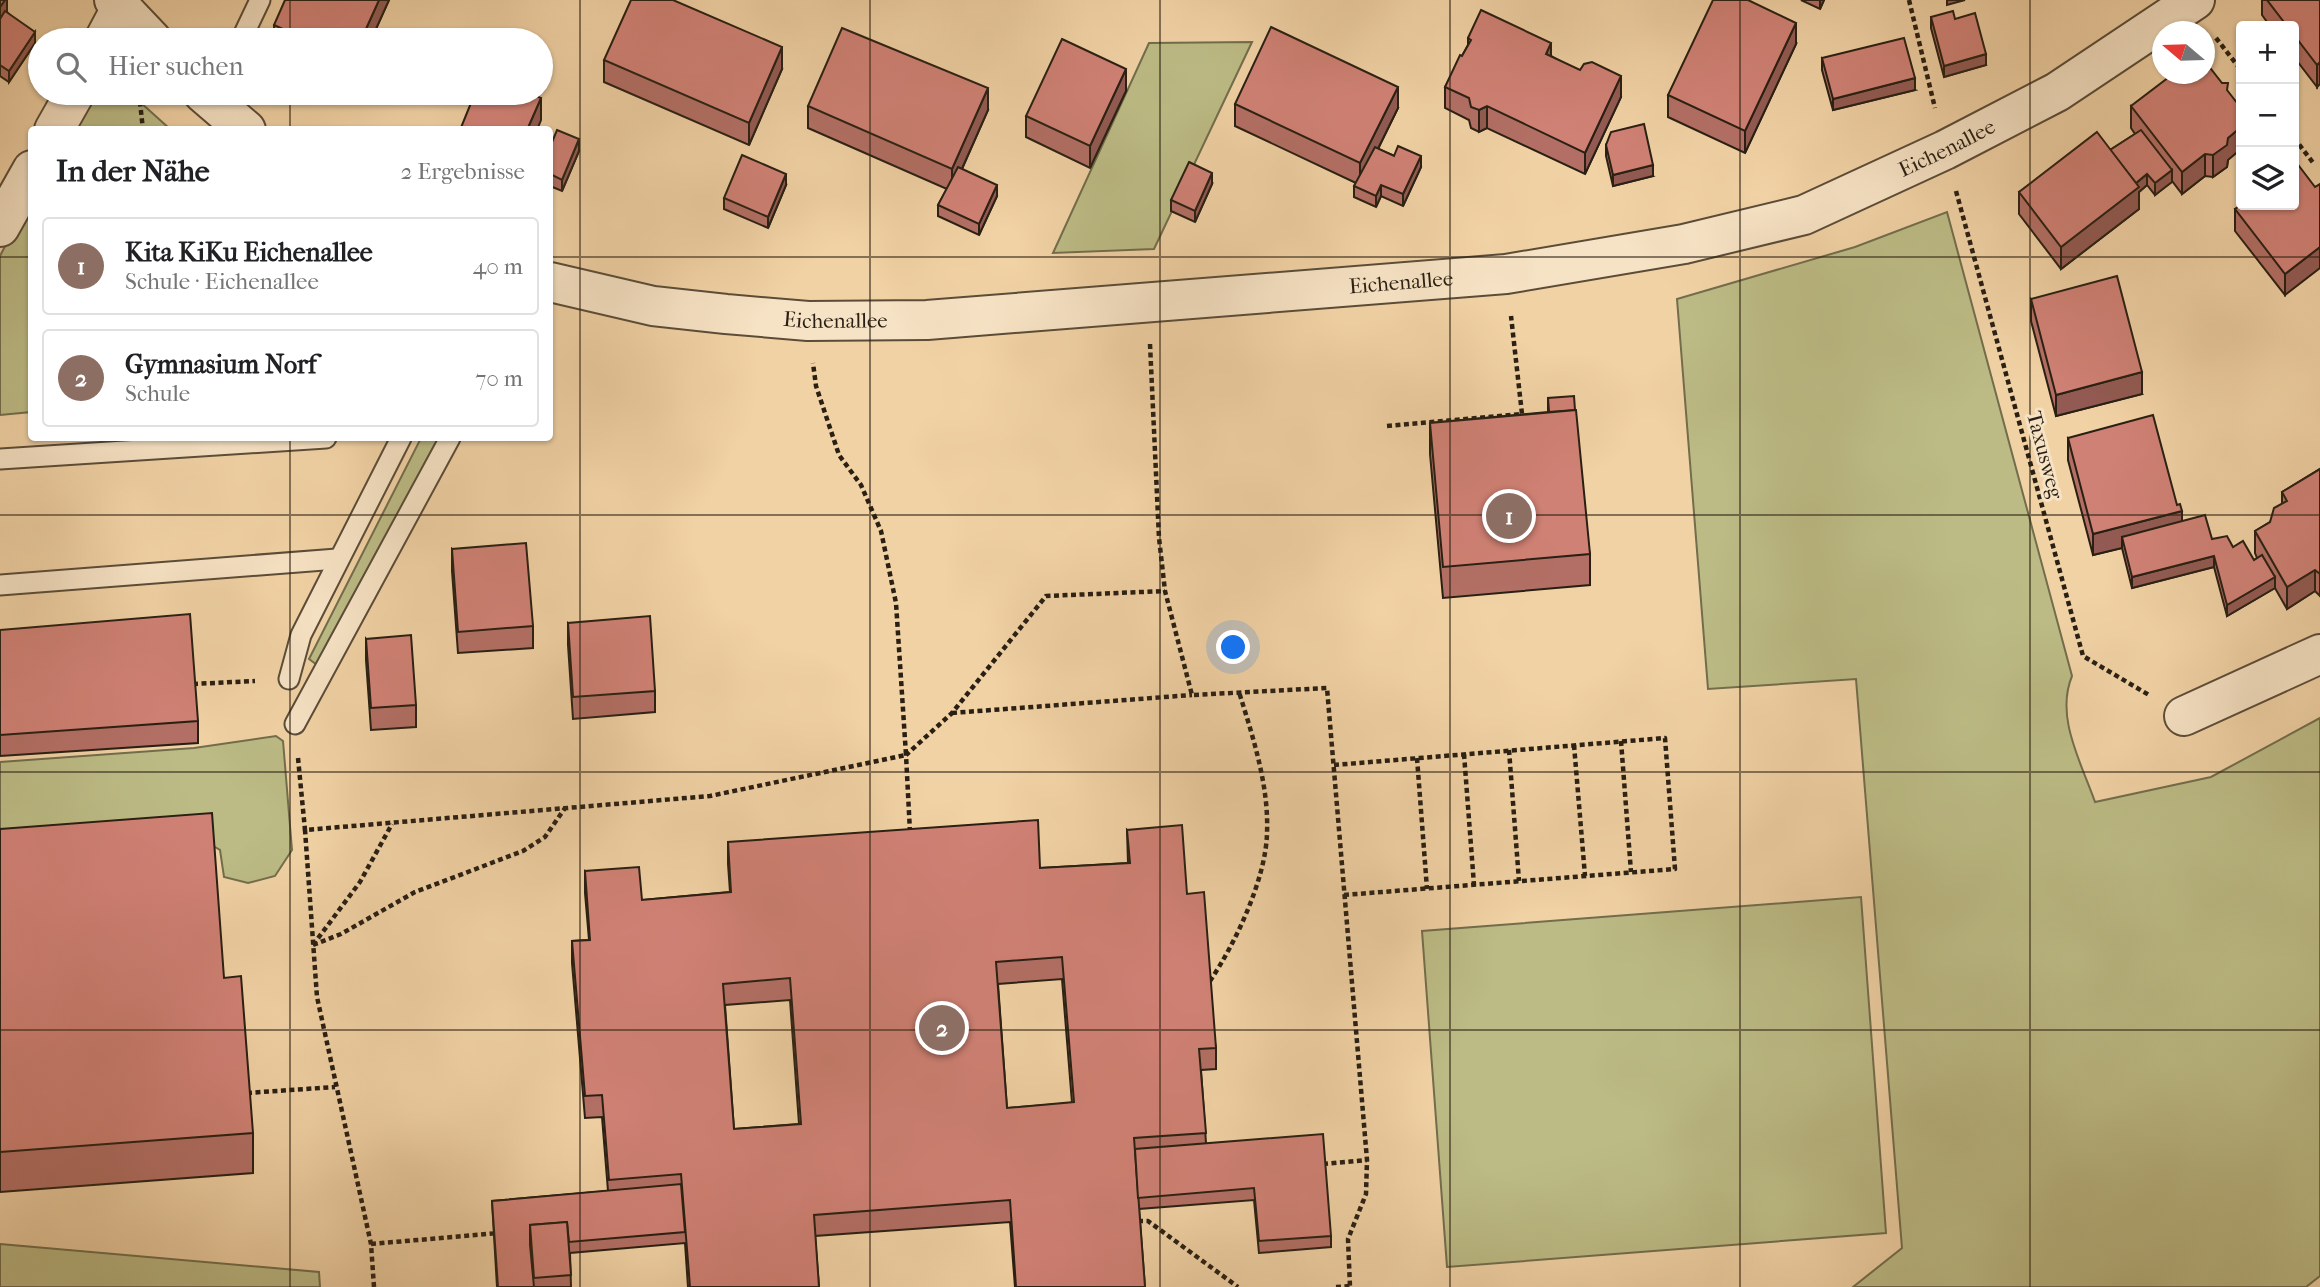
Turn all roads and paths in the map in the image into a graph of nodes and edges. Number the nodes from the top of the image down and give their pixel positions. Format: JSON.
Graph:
{"nodes":[{"id":1,"x":260,"y":0,"type":"edge"},
{"id":2,"x":1909,"y":0,"type":"edge"},
{"id":3,"x":2194,"y":0,"type":"edge"},
{"id":4,"x":113,"y":16,"type":"edge"},
{"id":5,"x":132,"y":28,"type":"edge"},
{"id":6,"x":247,"y":28,"type":"edge"},
{"id":7,"x":68,"y":105,"type":"edge"},
{"id":8,"x":140,"y":105,"type":"edge"},
{"id":9,"x":220,"y":105,"type":"edge"},
{"id":10,"x":56,"y":126,"type":"edge"},
{"id":11,"x":143,"y":126,"type":"edge"},
{"id":12,"x":242,"y":126,"type":"edge"},
{"id":13,"x":2299,"y":144,"type":"edge"},
{"id":14,"x":1945,"y":150,"type":"junction"},
{"id":15,"x":2314,"y":164,"type":"dead end"},
{"id":16,"x":28,"y":177,"type":"edge"},
{"id":17,"x":0,"y":227,"type":"edge"},
{"id":18,"x":1506,"y":274,"type":"junction"},
{"id":19,"x":553,"y":283,"type":"edge"},
{"id":20,"x":1148,"y":305,"type":"junction"},
{"id":21,"x":808,"y":321,"type":"junction"},
{"id":22,"x":1522,"y":414,"type":"junction"},
{"id":23,"x":1523,"y":424,"type":"edge"},
{"id":24,"x":1387,"y":426,"type":"dead end"},
{"id":25,"x":279,"y":441,"type":"edge"},
{"id":26,"x":399,"y":441,"type":"edge"},
{"id":27,"x":448,"y":441,"type":"edge"},
{"id":28,"x":0,"y":459,"type":"edge"},
{"id":29,"x":337,"y":559,"type":"junction"},
{"id":30,"x":0,"y":585,"type":"edge"},
{"id":31,"x":1165,"y":592,"type":"junction"},
{"id":32,"x":2320,"y":654,"type":"edge"},
{"id":33,"x":289,"y":679,"type":"joint"},
{"id":34,"x":193,"y":684,"type":"edge"},
{"id":35,"x":1239,"y":692,"type":"junction"},
{"id":36,"x":1192,"y":695,"type":"junction"},
{"id":37,"x":952,"y":713,"type":"junction"},
{"id":38,"x":2184,"y":716,"type":"joint"},
{"id":39,"x":295,"y":724,"type":"dead end"},
{"id":40,"x":1621,"y":741,"type":"junction"},
{"id":41,"x":1574,"y":745,"type":"junction"},
{"id":42,"x":1509,"y":750,"type":"junction"},
{"id":43,"x":1464,"y":754,"type":"junction"},
{"id":44,"x":906,"y":755,"type":"junction"},
{"id":45,"x":1417,"y":758,"type":"junction"},
{"id":46,"x":1334,"y":765,"type":"junction"},
{"id":47,"x":565,"y":808,"type":"junction"},
{"id":48,"x":393,"y":823,"type":"junction"},
{"id":49,"x":910,"y":837,"type":"edge"},
{"id":50,"x":1631,"y":872,"type":"junction"},
{"id":51,"x":1585,"y":876,"type":"junction"},
{"id":52,"x":1519,"y":881,"type":"junction"},
{"id":53,"x":1474,"y":885,"type":"junction"},
{"id":54,"x":1427,"y":889,"type":"junction"},
{"id":55,"x":1344,"y":895,"type":"junction"},
{"id":56,"x":313,"y":945,"type":"junction"},
{"id":57,"x":1210,"y":981,"type":"edge"},
{"id":58,"x":335,"y":1087,"type":"junction"},
{"id":59,"x":247,"y":1093,"type":"edge"},
{"id":60,"x":1367,"y":1160,"type":"junction"},
{"id":61,"x":1312,"y":1165,"type":"edge"},
{"id":62,"x":1138,"y":1221,"type":"edge"},
{"id":63,"x":507,"y":1233,"type":"edge"},
{"id":64,"x":371,"y":1244,"type":"junction"},
{"id":65,"x":1350,"y":1286,"type":"edge"},
{"id":66,"x":374,"y":1287,"type":"edge"},
{"id":67,"x":1238,"y":1287,"type":"edge"},
{"id":68,"x":1336,"y":1287,"type":"edge"}],
"edges":[{"from":1,"to":6,"type":"lane"},
{"from":2,"to":14,"type":"path","name":"Taxusweg"},
{"from":3,"to":14,"type":"street","name":"Eichenallee"},
{"from":4,"to":5,"type":"street"},
{"from":7,"to":10,"type":"street"},
{"from":8,"to":11,"type":"path"},
{"from":9,"to":12,"type":"street"},
{"from":13,"to":15,"type":"path"},
{"from":14,"to":18,"type":"street","name":"Eichenallee"},
{"from":14,"to":38,"type":"path","name":"Taxusweg"},
{"from":16,"to":17,"type":"street"},
{"from":18,"to":20,"type":"street","name":"Eichenallee"},
{"from":18,"to":22,"type":"path"},
{"from":19,"to":21,"type":"street","name":"Eichenallee"},
{"from":20,"to":21,"type":"street","name":"Eichenallee"},
{"from":20,"to":31,"type":"path"},
{"from":21,"to":44,"type":"path"},
{"from":22,"to":23,"type":"path"},
{"from":22,"to":24,"type":"path"},
{"from":25,"to":28,"type":"lane"},
{"from":26,"to":29,"type":"lane"},
{"from":27,"to":39,"type":"lane"},
{"from":29,"to":30,"type":"lane"},
{"from":29,"to":33,"type":"lane"},
{"from":31,"to":36,"type":"path"},
{"from":31,"to":37,"type":"path"},
{"from":32,"to":38,"type":"street"},
{"from":33,"to":34,"type":"path"},
{"from":35,"to":36,"type":"path"},
{"from":35,"to":46,"type":"path"},
{"from":35,"to":57,"type":"path"},
{"from":36,"to":37,"type":"path"},
{"from":37,"to":44,"type":"path"},
{"from":40,"to":41,"type":"path"},
{"from":40,"to":50,"type":"path"},
{"from":40,"to":50,"type":"path"},
{"from":41,"to":42,"type":"path"},
{"from":41,"to":51,"type":"path"},
{"from":42,"to":43,"type":"path"},
{"from":42,"to":52,"type":"path"},
{"from":43,"to":45,"type":"path"},
{"from":43,"to":53,"type":"path"},
{"from":44,"to":47,"type":"path"},
{"from":44,"to":49,"type":"path"},
{"from":45,"to":46,"type":"path"},
{"from":45,"to":54,"type":"path"},
{"from":46,"to":55,"type":"path"},
{"from":47,"to":48,"type":"path"},
{"from":47,"to":56,"type":"path"},
{"from":48,"to":56,"type":"path"},
{"from":48,"to":56,"type":"path"},
{"from":50,"to":51,"type":"path"},
{"from":51,"to":52,"type":"path"},
{"from":52,"to":53,"type":"path"},
{"from":53,"to":54,"type":"path"},
{"from":54,"to":55,"type":"path"},
{"from":55,"to":60,"type":"path"},
{"from":56,"to":58,"type":"path"},
{"from":58,"to":59,"type":"path"},
{"from":58,"to":64,"type":"path"},
{"from":60,"to":61,"type":"path"},
{"from":60,"to":65,"type":"path"},
{"from":62,"to":67,"type":"path"},
{"from":63,"to":64,"type":"path"},
{"from":64,"to":66,"type":"path"},
{"from":65,"to":68,"type":"path"}]}
